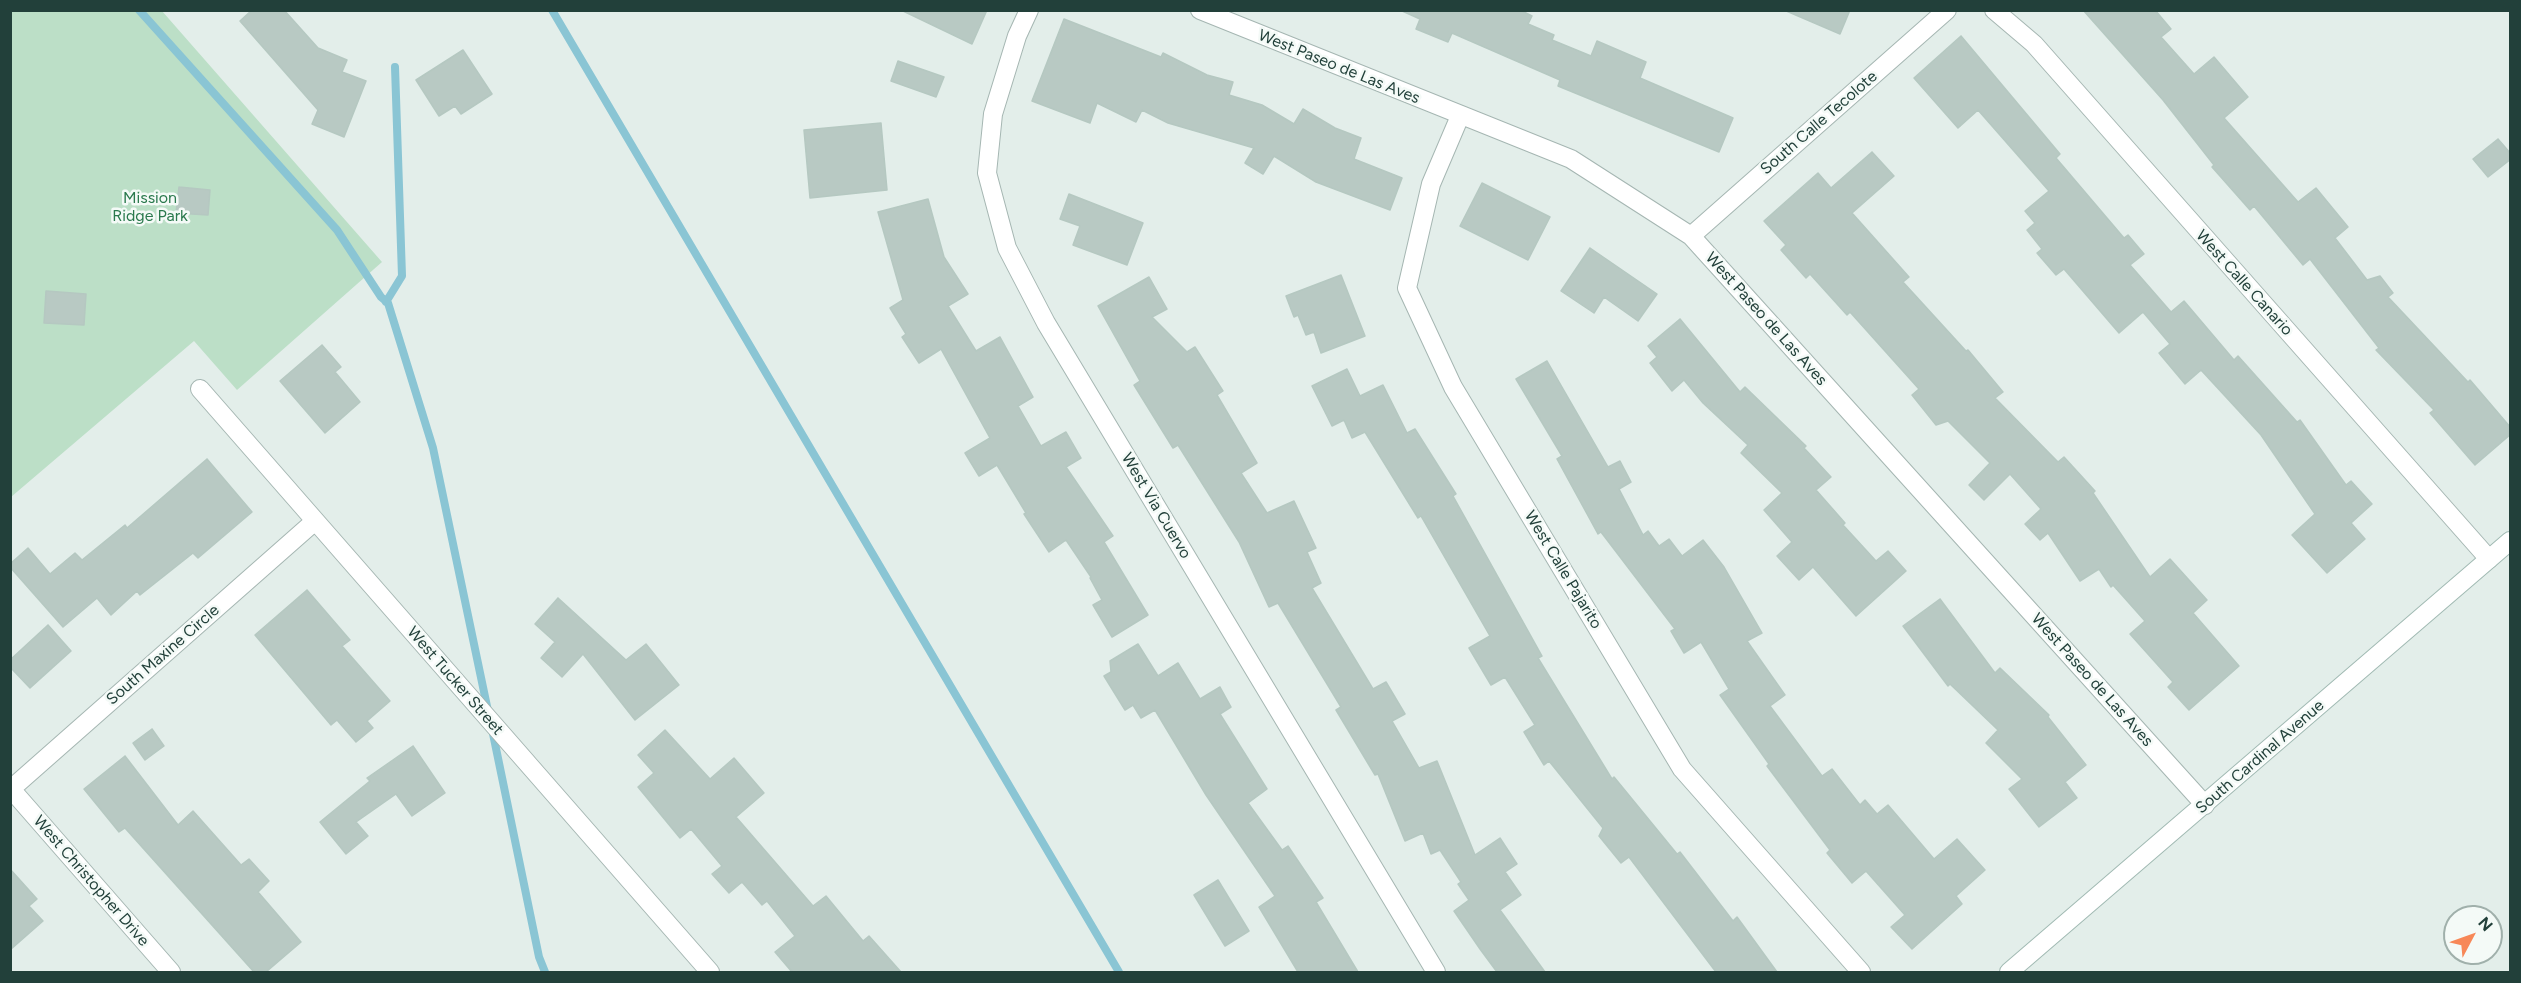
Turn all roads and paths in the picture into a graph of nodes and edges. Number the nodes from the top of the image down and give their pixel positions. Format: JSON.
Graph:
{"nodes":[{"id":1,"x":1029,"y":10,"type":"edge"},
{"id":2,"x":1200,"y":10,"type":"edge"},
{"id":3,"x":1947,"y":10,"type":"edge"},
{"id":4,"x":1994,"y":10,"type":"edge"},
{"id":5,"x":1461,"y":116,"type":"junction"},
{"id":6,"x":1691,"y":236,"type":"junction"},
{"id":7,"x":200,"y":389,"type":"dead end"},
{"id":8,"x":315,"y":521,"type":"junction"},
{"id":9,"x":2511,"y":541,"type":"edge"},
{"id":10,"x":2489,"y":559,"type":"junction"},
{"id":11,"x":10,"y":789,"type":"edge"},
{"id":12,"x":2205,"y":805,"type":"junction"},
{"id":13,"x":171,"y":972,"type":"edge"},
{"id":14,"x":710,"y":972,"type":"edge"},
{"id":15,"x":1436,"y":972,"type":"edge"},
{"id":16,"x":1861,"y":972,"type":"edge"},
{"id":17,"x":2009,"y":972,"type":"edge"}],
"edges":[{"from":1,"to":15,"type":"street","name":"West Via Cuervo"},
{"from":2,"to":5,"type":"street","name":"West Paseo de Las Aves"},
{"from":3,"to":6,"type":"street","name":"South Calle Tecolote"},
{"from":4,"to":10,"type":"street","name":"West Calle Canario"},
{"from":5,"to":6,"type":"street","name":"West Paseo de Las Aves"},
{"from":5,"to":16,"type":"street","name":"West Calle Pajarito"},
{"from":6,"to":12,"type":"street","name":"West Paseo de Las Aves"},
{"from":7,"to":8,"type":"street","name":"West Tucker Street"},
{"from":8,"to":11,"type":"street","name":"South Maxine Circle"},
{"from":8,"to":14,"type":"street","name":"West Tucker Street"},
{"from":9,"to":10,"type":"street","name":"South Cardinal Avenue"},
{"from":10,"to":12,"type":"street","name":"South Cardinal Avenue"},
{"from":11,"to":13,"type":"street","name":"West Christopher Drive"},
{"from":12,"to":17,"type":"street","name":"South Cardinal Avenue"}]}
